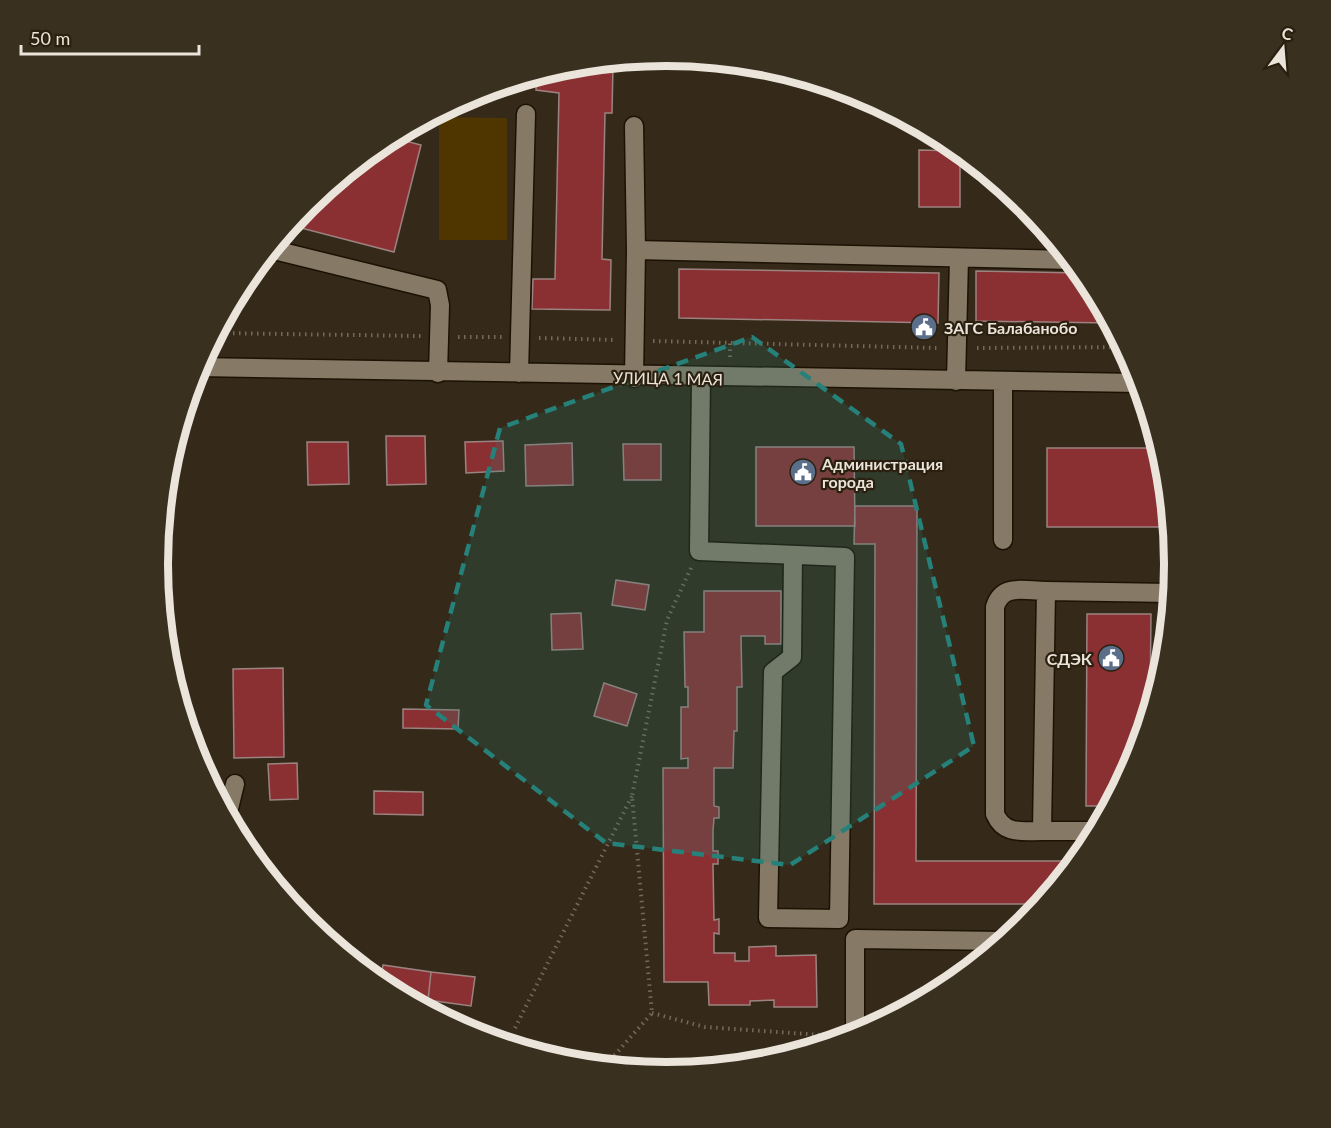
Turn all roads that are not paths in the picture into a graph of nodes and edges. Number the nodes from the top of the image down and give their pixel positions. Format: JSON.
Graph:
{"nodes":[{"id":1,"x":526,"y":114,"type":"dead end"},
{"id":2,"x":634,"y":126,"type":"dead end"},
{"id":3,"x":636,"y":250,"type":"junction"},
{"id":4,"x":278,"y":251,"type":"edge"},
{"id":5,"x":959,"y":258,"type":"junction"},
{"id":6,"x":1060,"y":260,"type":"edge"},
{"id":7,"x":208,"y":367,"type":"edge"},
{"id":8,"x":438,"y":373,"type":"junction"},
{"id":9,"x":519,"y":373,"type":"junction"},
{"id":10,"x":633,"y":378,"type":"junction"},
{"id":11,"x":701,"y":379,"type":"junction"},
{"id":12,"x":956,"y":381,"type":"junction"},
{"id":13,"x":1003,"y":382,"type":"junction"},
{"id":14,"x":1130,"y":383,"type":"edge"},
{"id":15,"x":1003,"y":540,"type":"dead end"},
{"id":16,"x":793,"y":555,"type":"junction"},
{"id":17,"x":1046,"y":591,"type":"junction"},
{"id":18,"x":1162,"y":592,"type":"edge"},
{"id":19,"x":235,"y":784,"type":"dead end"},
{"id":20,"x":230,"y":805,"type":"edge"},
{"id":21,"x":1042,"y":831,"type":"junction"},
{"id":22,"x":1086,"y":831,"type":"edge"},
{"id":23,"x":839,"y":919,"type":"junction"},
{"id":24,"x":855,"y":939,"type":"junction"},
{"id":25,"x":991,"y":941,"type":"edge"},
{"id":26,"x":848,"y":1027,"type":"edge"}],
"edges":[{"from":1,"to":9,"type":"street"},
{"from":2,"to":3,"type":"street"},
{"from":3,"to":5,"type":"street"},
{"from":3,"to":10,"type":"street"},
{"from":4,"to":8,"type":"street"},
{"from":5,"to":6,"type":"street"},
{"from":5,"to":12,"type":"street"},
{"from":7,"to":8,"type":"street","name":"УЛИЦА 1 МАЯ"},
{"from":8,"to":9,"type":"street","name":"УЛИЦА 1 МАЯ"},
{"from":9,"to":10,"type":"street","name":"УЛИЦА 1 МАЯ"},
{"from":10,"to":11,"type":"street","name":"УЛИЦА 1 МАЯ"},
{"from":11,"to":12,"type":"street","name":"УЛИЦА 1 МАЯ"},
{"from":11,"to":16,"type":"street"},
{"from":12,"to":13,"type":"street","name":"УЛИЦА 1 МАЯ"},
{"from":13,"to":14,"type":"street","name":"УЛИЦА 1 МАЯ"},
{"from":13,"to":15,"type":"street"},
{"from":16,"to":23,"type":"street"},
{"from":16,"to":23,"type":"street"},
{"from":17,"to":18,"type":"street"},
{"from":17,"to":21,"type":"street"},
{"from":17,"to":21,"type":"street"},
{"from":19,"to":20,"type":"street"},
{"from":21,"to":22,"type":"street"},
{"from":23,"to":24,"type":"street"},
{"from":24,"to":25,"type":"street"},
{"from":24,"to":26,"type":"street"}]}
